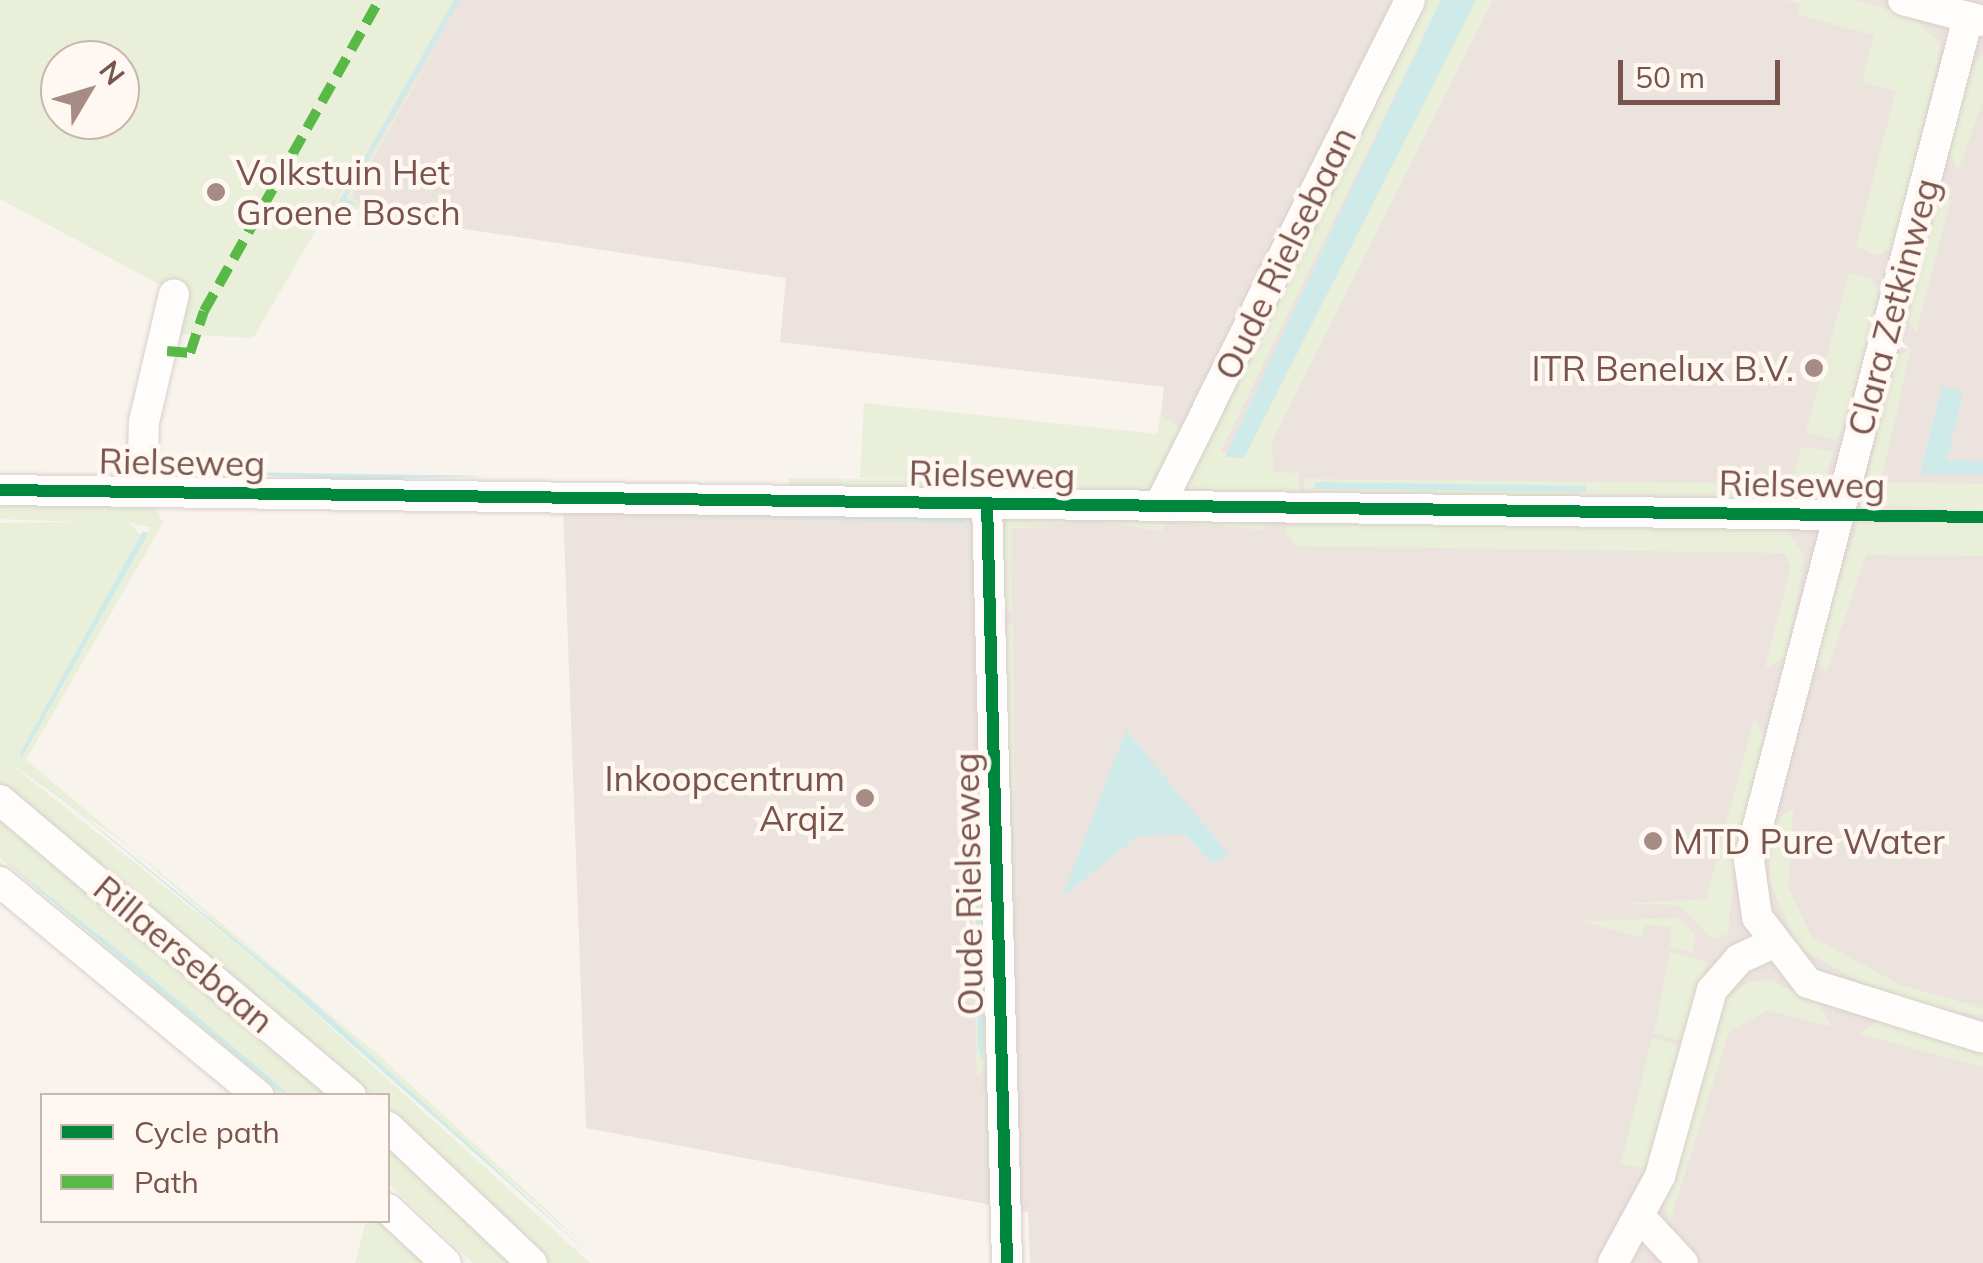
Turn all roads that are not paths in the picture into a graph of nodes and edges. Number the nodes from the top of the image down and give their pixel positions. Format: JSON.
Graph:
{"nodes":[{"id":1,"x":1410,"y":0,"type":"edge"},
{"id":2,"x":1902,"y":0,"type":"edge"},
{"id":3,"x":1976,"y":20,"type":"edge"},
{"id":4,"x":174,"y":294,"type":"dead end"},
{"id":5,"x":0,"y":490,"type":"edge"},
{"id":6,"x":142,"y":492,"type":"junction"},
{"id":7,"x":987,"y":503,"type":"junction"},
{"id":8,"x":1160,"y":506,"type":"junction"},
{"id":9,"x":1838,"y":515,"type":"junction"},
{"id":10,"x":5,"y":808,"type":"edge"},
{"id":11,"x":0,"y":882,"type":"edge"},
{"id":12,"x":1770,"y":944,"type":"junction"},
{"id":13,"x":1983,"y":1038,"type":"edge"},
{"id":14,"x":255,"y":1093,"type":"edge"},
{"id":15,"x":347,"y":1093,"type":"edge"},
{"id":16,"x":390,"y":1130,"type":"edge"},
{"id":17,"x":390,"y":1210,"type":"edge"},
{"id":18,"x":1642,"y":1219,"type":"junction"},
{"id":19,"x":1628,"y":1257,"type":"edge"},
{"id":20,"x":446,"y":1263,"type":"edge"},
{"id":21,"x":532,"y":1263,"type":"edge"},
{"id":22,"x":1007,"y":1263,"type":"edge"},
{"id":23,"x":1683,"y":1263,"type":"edge"}],
"edges":[{"from":1,"to":8,"type":"street","name":"Oude Rielsebaan"},
{"from":2,"to":3,"type":"street"},
{"from":3,"to":9,"type":"street","name":"Clara Zetkinweg"},
{"from":4,"to":6,"type":"street"},
{"from":5,"to":6,"type":"street","name":"Rielseweg"},
{"from":6,"to":7,"type":"street","name":"Rielseweg"},
{"from":7,"to":8,"type":"street","name":"Rielseweg"},
{"from":7,"to":22,"type":"street","name":"Oude Rielseweg"},
{"from":8,"to":9,"type":"street","name":"Rielseweg"},
{"from":9,"to":12,"type":"street","name":"Clara Zetkinweg"},
{"from":10,"to":15,"type":"street","name":"Rillaersebaan"},
{"from":11,"to":14,"type":"street"},
{"from":12,"to":13,"type":"street"},
{"from":12,"to":18,"type":"street"},
{"from":16,"to":21,"type":"street"},
{"from":17,"to":20,"type":"street"},
{"from":18,"to":19,"type":"street"},
{"from":18,"to":23,"type":"street"}]}
